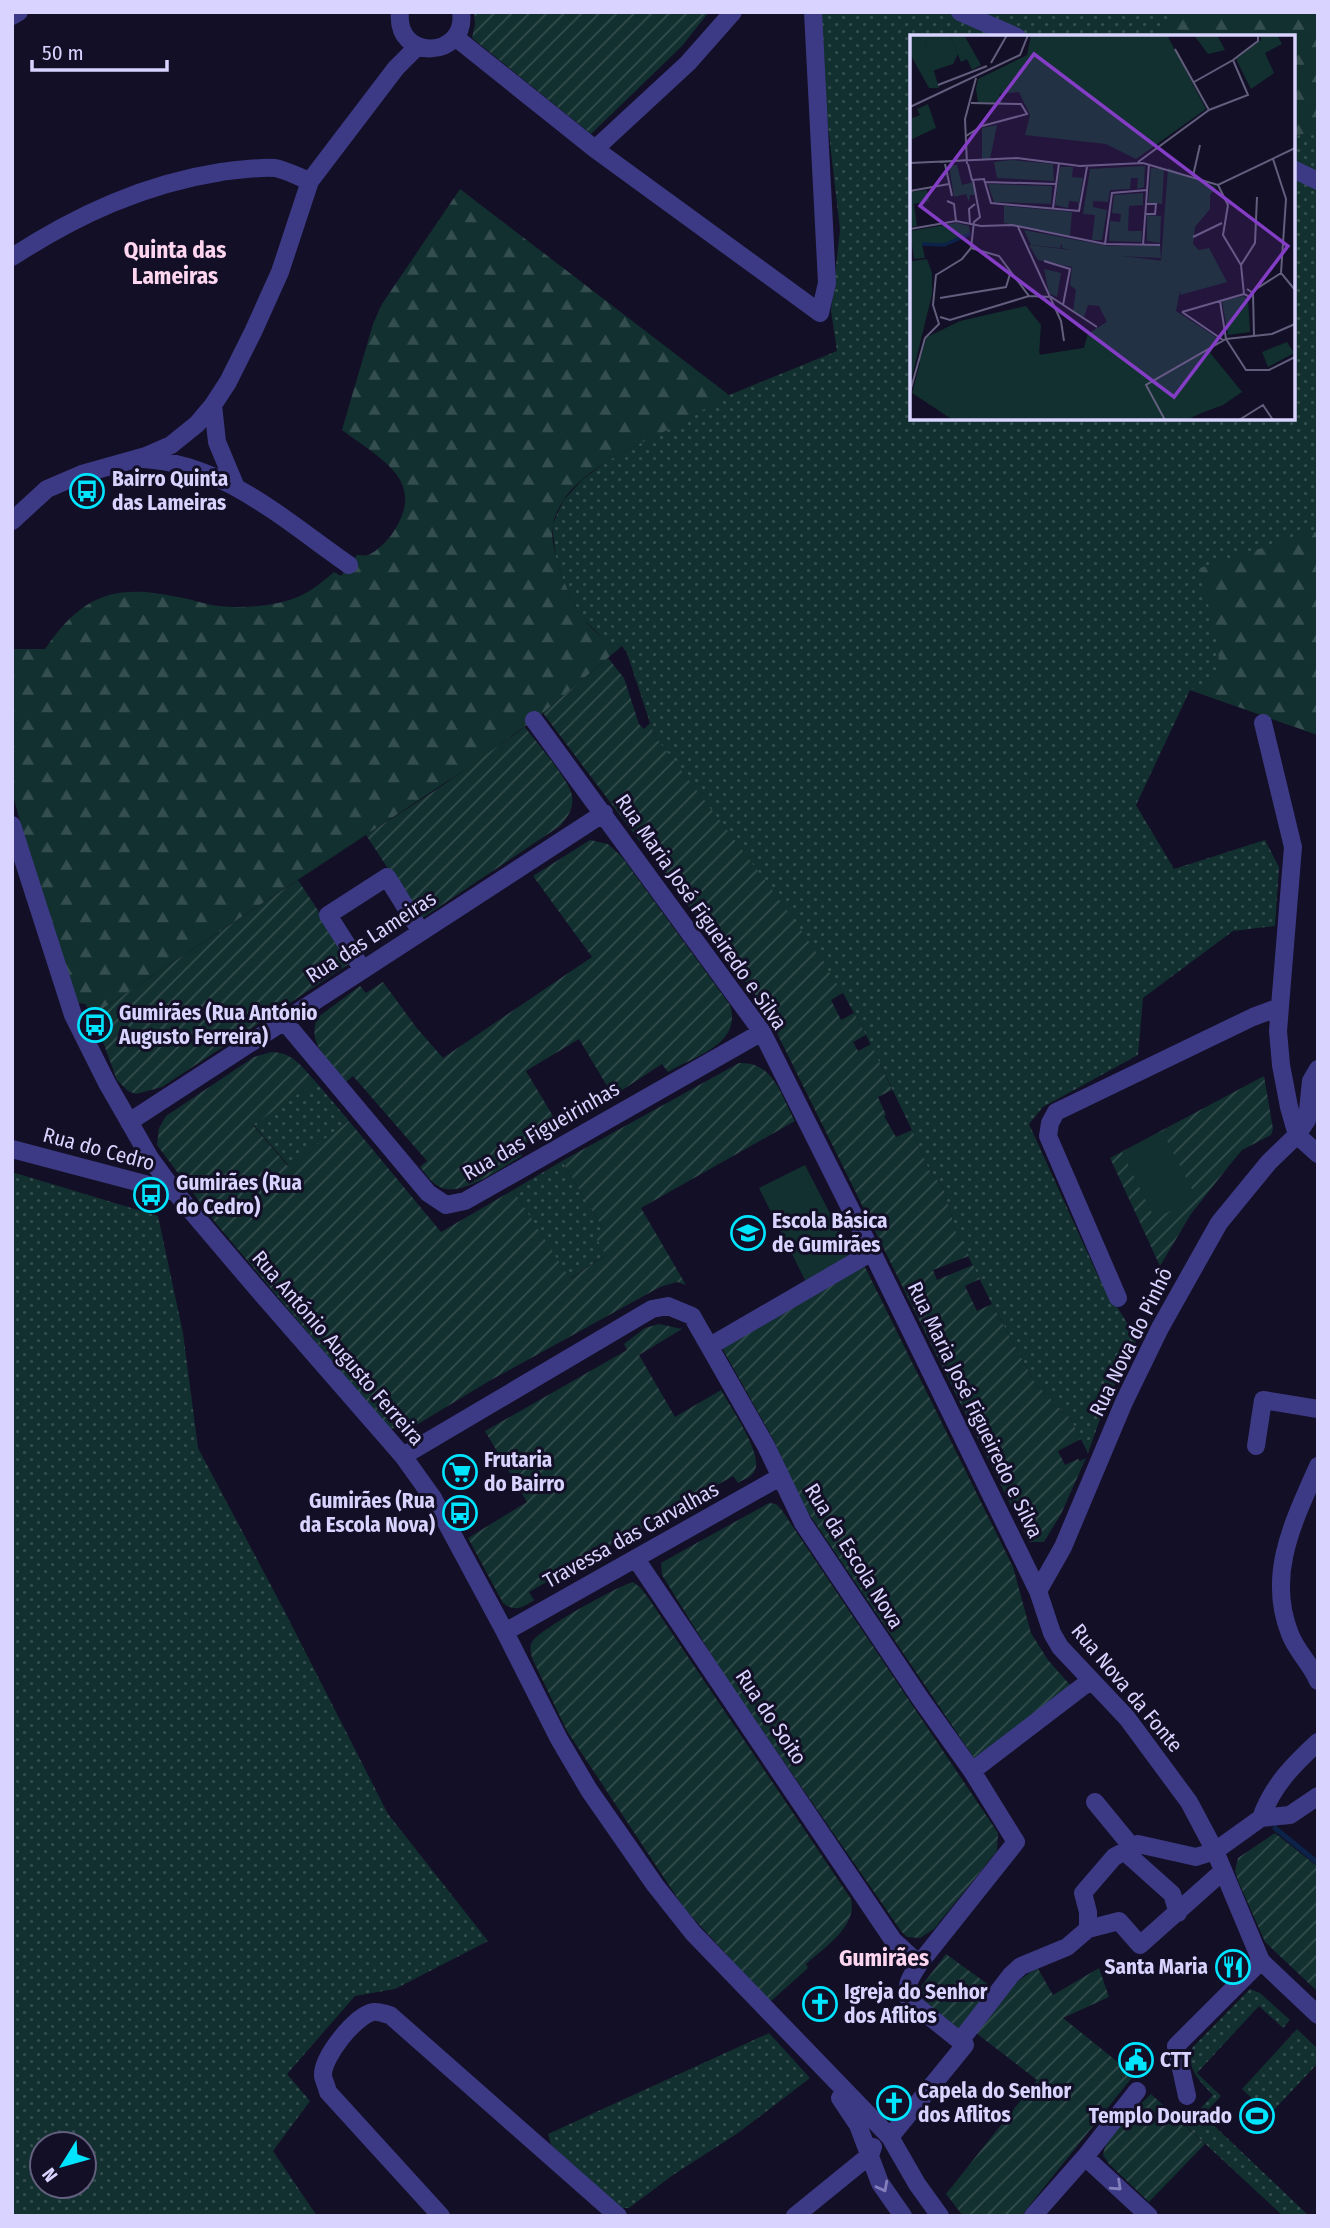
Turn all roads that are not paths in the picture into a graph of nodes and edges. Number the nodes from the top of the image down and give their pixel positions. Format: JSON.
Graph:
{"nodes":[{"id":1,"x":19,"y":12,"type":"edge"},
{"id":2,"x":400,"y":12,"type":"edge"},
{"id":3,"x":461,"y":12,"type":"edge"},
{"id":4,"x":733,"y":12,"type":"edge"},
{"id":5,"x":813,"y":12,"type":"edge"},
{"id":6,"x":960,"y":12,"type":"edge"},
{"id":7,"x":12,"y":16,"type":"edge"},
{"id":8,"x":1012,"y":35,"type":"edge"},
{"id":9,"x":455,"y":37,"type":"junction"},
{"id":10,"x":417,"y":47,"type":"junction"},
{"id":11,"x":595,"y":149,"type":"junction"},
{"id":12,"x":1295,"y":170,"type":"edge"},
{"id":13,"x":310,"y":181,"type":"junction"},
{"id":14,"x":1318,"y":181,"type":"edge"},
{"id":15,"x":12,"y":257,"type":"edge"},
{"id":16,"x":213,"y":405,"type":"junction"},
{"id":17,"x":136,"y":459,"type":"junction"},
{"id":18,"x":235,"y":485,"type":"junction"},
{"id":19,"x":12,"y":521,"type":"edge"},
{"id":20,"x":349,"y":565,"type":"dead end"},
{"id":21,"x":534,"y":720,"type":"dead end"},
{"id":22,"x":1263,"y":723,"type":"dead end"},
{"id":23,"x":604,"y":813,"type":"junction"},
{"id":24,"x":12,"y":825,"type":"edge"},
{"id":25,"x":421,"y":932,"type":"junction"},
{"id":26,"x":363,"y":970,"type":"junction"},
{"id":27,"x":1280,"y":1007,"type":"junction"},
{"id":28,"x":284,"y":1021,"type":"junction"},
{"id":29,"x":762,"y":1032,"type":"junction"},
{"id":30,"x":1318,"y":1069,"type":"edge"},
{"id":31,"x":129,"y":1122,"type":"junction"},
{"id":32,"x":1297,"y":1135,"type":"junction"},
{"id":33,"x":12,"y":1149,"type":"edge"},
{"id":34,"x":1318,"y":1154,"type":"edge"},
{"id":35,"x":176,"y":1192,"type":"junction"},
{"id":36,"x":872,"y":1252,"type":"junction"},
{"id":37,"x":1118,"y":1298,"type":"dead end"},
{"id":38,"x":710,"y":1346,"type":"junction"},
{"id":39,"x":1318,"y":1409,"type":"edge"},
{"id":40,"x":1256,"y":1446,"type":"dead end"},
{"id":41,"x":403,"y":1456,"type":"junction"},
{"id":42,"x":1318,"y":1466,"type":"edge"},
{"id":43,"x":780,"y":1477,"type":"junction"},
{"id":44,"x":636,"y":1559,"type":"junction"},
{"id":45,"x":1038,"y":1591,"type":"junction"},
{"id":46,"x":505,"y":1632,"type":"junction"},
{"id":47,"x":1091,"y":1680,"type":"junction"},
{"id":48,"x":1318,"y":1681,"type":"edge"},
{"id":49,"x":1318,"y":1742,"type":"edge"},
{"id":50,"x":972,"y":1771,"type":"junction"},
{"id":51,"x":1318,"y":1796,"type":"edge"},
{"id":52,"x":1095,"y":1802,"type":"dead end"},
{"id":53,"x":1261,"y":1818,"type":"junction"},
{"id":54,"x":1128,"y":1849,"type":"junction"},
{"id":55,"x":1215,"y":1851,"type":"junction"},
{"id":56,"x":1223,"y":1871,"type":"junction"},
{"id":57,"x":1178,"y":1913,"type":"junction"},
{"id":58,"x":1088,"y":1929,"type":"junction"},
{"id":59,"x":1261,"y":1961,"type":"junction"},
{"id":60,"x":919,"y":1964,"type":"junction"},
{"id":61,"x":1318,"y":2015,"type":"edge"},
{"id":62,"x":960,"y":2041,"type":"junction"},
{"id":63,"x":800,"y":2045,"type":"junction"},
{"id":64,"x":1137,"y":2091,"type":"dead end"},
{"id":65,"x":1188,"y":2096,"type":"dead end"},
{"id":66,"x":893,"y":2142,"type":"junction"},
{"id":67,"x":870,"y":2155,"type":"junction"},
{"id":68,"x":1085,"y":2157,"type":"junction"},
{"id":69,"x":441,"y":2216,"type":"edge"},
{"id":70,"x":618,"y":2216,"type":"edge"},
{"id":71,"x":795,"y":2216,"type":"edge"},
{"id":72,"x":903,"y":2216,"type":"edge"},
{"id":73,"x":940,"y":2216,"type":"edge"},
{"id":74,"x":1033,"y":2216,"type":"edge"},
{"id":75,"x":1149,"y":2216,"type":"edge"}],
"edges":[{"from":1,"to":7,"type":"street"},
{"from":2,"to":10,"type":"street"},
{"from":3,"to":9,"type":"street"},
{"from":4,"to":11,"type":"street"},
{"from":5,"to":11,"type":"street"},
{"from":6,"to":8,"type":"street"},
{"from":9,"to":10,"type":"street"},
{"from":9,"to":11,"type":"street"},
{"from":10,"to":13,"type":"street"},
{"from":12,"to":14,"type":"street"},
{"from":13,"to":15,"type":"street"},
{"from":13,"to":16,"type":"street"},
{"from":16,"to":17,"type":"street"},
{"from":16,"to":18,"type":"street"},
{"from":17,"to":18,"type":"street"},
{"from":17,"to":19,"type":"street"},
{"from":18,"to":20,"type":"street"},
{"from":21,"to":23,"type":"street","name":"Rua Maria José Figueiredo e Silva"},
{"from":22,"to":27,"type":"street"},
{"from":23,"to":25,"type":"street","name":"Rua das Lameiras"},
{"from":23,"to":29,"type":"street","name":"Rua Maria José Figueiredo e Silva"},
{"from":24,"to":31,"type":"street","name":"Rua António Augusto Ferreira"},
{"from":25,"to":26,"type":"street","name":"Rua das Lameiras"},
{"from":25,"to":26,"type":"street"},
{"from":26,"to":28,"type":"street","name":"Rua das Lameiras"},
{"from":27,"to":32,"type":"street"},
{"from":27,"to":37,"type":"street"},
{"from":28,"to":29,"type":"street","name":"Rua das Figueirinhas"},
{"from":28,"to":31,"type":"street","name":"Rua das Lameiras"},
{"from":29,"to":36,"type":"street","name":"Rua Maria José Figueiredo e Silva"},
{"from":30,"to":32,"type":"street","name":"Rua Nova do Pinhô"},
{"from":31,"to":35,"type":"street","name":"Rua António Augusto Ferreira"},
{"from":32,"to":34,"type":"street"},
{"from":32,"to":45,"type":"street","name":"Rua Nova do Pinhô"},
{"from":33,"to":35,"type":"street","name":"Rua do Cedro"},
{"from":35,"to":41,"type":"street","name":"Rua António Augusto Ferreira"},
{"from":36,"to":38,"type":"street"},
{"from":36,"to":45,"type":"street","name":"Rua Maria José Figueiredo e Silva"},
{"from":38,"to":41,"type":"street","name":"Rua da Escola Nova"},
{"from":38,"to":43,"type":"street","name":"Rua da Escola Nova"},
{"from":39,"to":40,"type":"street"},
{"from":41,"to":46,"type":"street","name":"Rua António Augusto Ferreira"},
{"from":42,"to":48,"type":"street"},
{"from":43,"to":44,"type":"street","name":"Travessa das Carvalhas"},
{"from":43,"to":50,"type":"street","name":"Rua da Escola Nova"},
{"from":44,"to":46,"type":"street","name":"Travessa das Carvalhas"},
{"from":44,"to":60,"type":"street","name":"Rua do Soito"},
{"from":45,"to":47,"type":"street","name":"Rua Nova da Fonte"},
{"from":46,"to":63,"type":"street","name":"Rua António Augusto Ferreira"},
{"from":47,"to":50,"type":"street"},
{"from":47,"to":55,"type":"street","name":"Rua Nova da Fonte"},
{"from":49,"to":53,"type":"street"},
{"from":50,"to":60,"type":"street","name":"Rua da Escola Nova"},
{"from":51,"to":53,"type":"street"},
{"from":52,"to":54,"type":"street"},
{"from":53,"to":55,"type":"street"},
{"from":54,"to":55,"type":"street"},
{"from":54,"to":57,"type":"street"},
{"from":54,"to":58,"type":"street"},
{"from":55,"to":56,"type":"street","name":"Rua Nova da Fonte"},
{"from":56,"to":57,"type":"street"},
{"from":56,"to":59,"type":"street","name":"Rua Nova da Fonte"},
{"from":57,"to":58,"type":"street"},
{"from":58,"to":62,"type":"street"},
{"from":59,"to":61,"type":"street"},
{"from":59,"to":65,"type":"street"},
{"from":60,"to":62,"type":"street","name":"Rua da Escola Nova"},
{"from":62,"to":66,"type":"street"},
{"from":63,"to":66,"type":"street","name":"Rua António Augusto Ferreira"},
{"from":63,"to":67,"type":"street","name":"Rua António Augusto Ferreira"},
{"from":64,"to":68,"type":"street"},
{"from":66,"to":67,"type":"street"},
{"from":66,"to":73,"type":"street","name":"Rua António Augusto Ferreira"},
{"from":67,"to":71,"type":"street"},
{"from":67,"to":72,"type":"street","name":"Rua António Augusto Ferreira","one_way":true},
{"from":68,"to":74,"type":"street"},
{"from":68,"to":75,"type":"street","one_way":true},
{"from":69,"to":70,"type":"street"}]}
